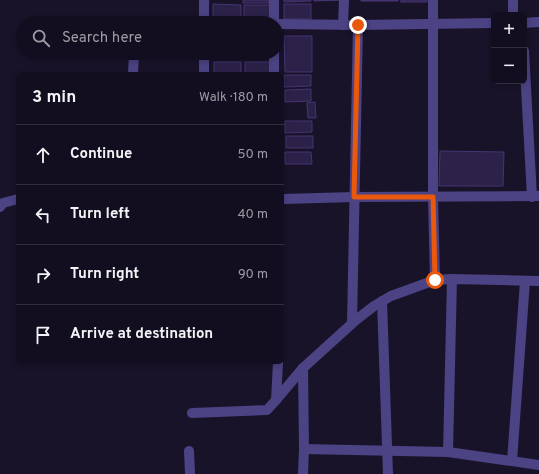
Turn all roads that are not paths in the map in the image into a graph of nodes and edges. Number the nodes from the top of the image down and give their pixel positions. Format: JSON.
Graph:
{"nodes":[{"id":1,"x":204,"y":0,"type":"edge"},
{"id":2,"x":274,"y":0,"type":"edge"},
{"id":3,"x":344,"y":0,"type":"edge"},
{"id":4,"x":433,"y":0,"type":"edge"},
{"id":5,"x":513,"y":0,"type":"edge"},
{"id":6,"x":513,"y":12,"type":"edge"},
{"id":7,"x":204,"y":16,"type":"edge"},
{"id":8,"x":274,"y":16,"type":"edge"},
{"id":9,"x":539,"y":22,"type":"edge"},
{"id":10,"x":433,"y":23,"type":"junction"},
{"id":11,"x":491,"y":23,"type":"edge"},
{"id":12,"x":527,"y":23,"type":"edge"},
{"id":13,"x":284,"y":24,"type":"edge"},
{"id":14,"x":343,"y":25,"type":"junction"},
{"id":15,"x":358,"y":25,"type":"junction"},
{"id":16,"x":134,"y":60,"type":"edge"},
{"id":17,"x":204,"y":60,"type":"edge"},
{"id":18,"x":274,"y":60,"type":"edge"},
{"id":19,"x":134,"y":72,"type":"edge"},
{"id":20,"x":204,"y":72,"type":"edge"},
{"id":21,"x":274,"y":72,"type":"edge"},
{"id":22,"x":527,"y":84,"type":"edge"},
{"id":23,"x":354,"y":197,"type":"junction"},
{"id":24,"x":433,"y":197,"type":"junction"},
{"id":25,"x":535,"y":197,"type":"edge"},
{"id":26,"x":284,"y":199,"type":"edge"},
{"id":27,"x":16,"y":200,"type":"edge"},
{"id":28,"x":0,"y":207,"type":"edge"},
{"id":29,"x":452,"y":278,"type":"junction"},
{"id":30,"x":435,"y":280,"type":"junction"},
{"id":31,"x":525,"y":281,"type":"junction"},
{"id":32,"x":539,"y":281,"type":"edge"},
{"id":33,"x":382,"y":301,"type":"junction"},
{"id":34,"x":352,"y":324,"type":"junction"},
{"id":35,"x":278,"y":364,"type":"edge"},
{"id":36,"x":303,"y":368,"type":"junction"},
{"id":37,"x":276,"y":400,"type":"junction"},
{"id":38,"x":192,"y":413,"type":"dead end"},
{"id":39,"x":304,"y":448,"type":"junction"},
{"id":40,"x":189,"y":451,"type":"dead end"},
{"id":41,"x":387,"y":451,"type":"junction"},
{"id":42,"x":448,"y":452,"type":"junction"},
{"id":43,"x":512,"y":461,"type":"junction"},
{"id":44,"x":539,"y":465,"type":"edge"},
{"id":45,"x":190,"y":474,"type":"edge"},
{"id":46,"x":303,"y":474,"type":"edge"},
{"id":47,"x":388,"y":474,"type":"edge"}],
"edges":[{"from":1,"to":7,"type":"street"},
{"from":2,"to":8,"type":"street"},
{"from":3,"to":14,"type":"street"},
{"from":4,"to":10,"type":"street"},
{"from":5,"to":6,"type":"street"},
{"from":9,"to":12,"type":"street"},
{"from":10,"to":11,"type":"street"},
{"from":10,"to":15,"type":"street"},
{"from":10,"to":24,"type":"street"},
{"from":13,"to":14,"type":"street"},
{"from":14,"to":15,"type":"street"},
{"from":15,"to":23,"type":"street"},
{"from":16,"to":19,"type":"street"},
{"from":17,"to":20,"type":"street"},
{"from":18,"to":21,"type":"street"},
{"from":22,"to":25,"type":"street"},
{"from":23,"to":24,"type":"street"},
{"from":23,"to":26,"type":"street"},
{"from":23,"to":34,"type":"street"},
{"from":24,"to":25,"type":"street"},
{"from":24,"to":30,"type":"street"},
{"from":27,"to":28,"type":"street"},
{"from":29,"to":30,"type":"street"},
{"from":29,"to":31,"type":"street"},
{"from":29,"to":42,"type":"street"},
{"from":30,"to":33,"type":"street"},
{"from":31,"to":32,"type":"street"},
{"from":31,"to":43,"type":"street"},
{"from":33,"to":34,"type":"street"},
{"from":33,"to":41,"type":"street"},
{"from":34,"to":36,"type":"street"},
{"from":35,"to":37,"type":"street"},
{"from":36,"to":37,"type":"street"},
{"from":36,"to":39,"type":"street"},
{"from":37,"to":38,"type":"street"},
{"from":39,"to":41,"type":"street"},
{"from":39,"to":46,"type":"street"},
{"from":40,"to":45,"type":"street"},
{"from":41,"to":42,"type":"street"},
{"from":41,"to":47,"type":"street"},
{"from":42,"to":43,"type":"street"},
{"from":43,"to":44,"type":"street"}]}
